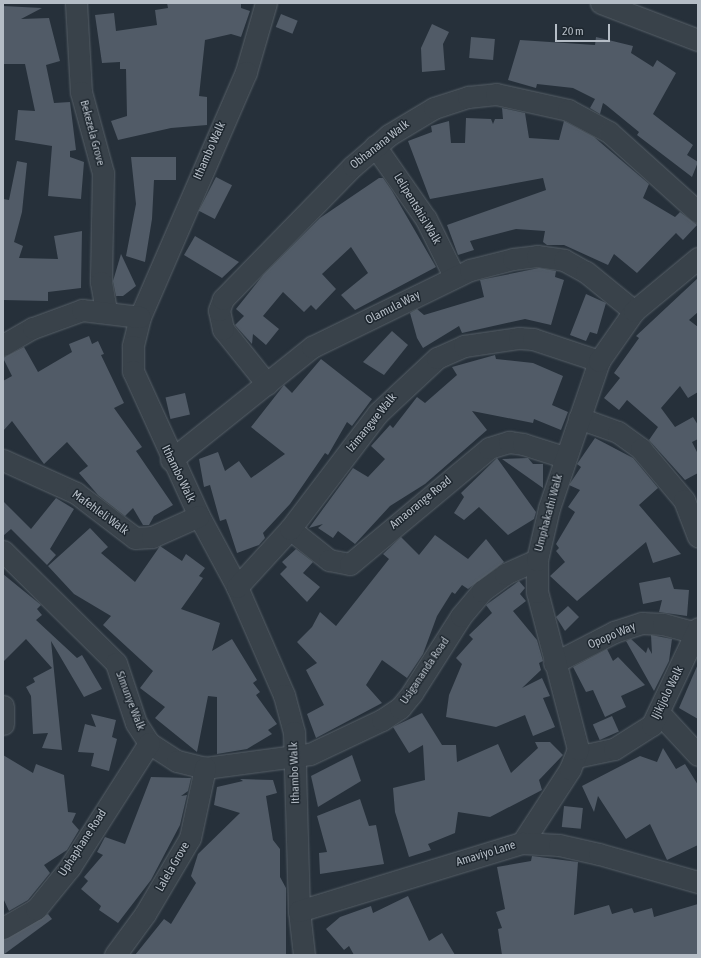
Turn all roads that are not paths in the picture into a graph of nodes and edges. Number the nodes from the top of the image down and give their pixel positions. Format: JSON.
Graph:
{"nodes":[{"id":1,"x":76,"y":3,"type":"edge"},
{"id":2,"x":266,"y":3,"type":"edge"},
{"id":3,"x":600,"y":3,"type":"edge"},
{"id":4,"x":698,"y":40,"type":"edge"},
{"id":5,"x":375,"y":146,"type":"junction"},
{"id":6,"x":698,"y":212,"type":"edge"},
{"id":7,"x":698,"y":258,"type":"edge"},
{"id":8,"x":454,"y":276,"type":"junction"},
{"id":9,"x":106,"y":311,"type":"junction"},
{"id":10,"x":634,"y":312,"type":"junction"},
{"id":11,"x":140,"y":317,"type":"junction"},
{"id":12,"x":3,"y":345,"type":"edge"},
{"id":13,"x":599,"y":361,"type":"junction"},
{"id":14,"x":267,"y":384,"type":"junction"},
{"id":15,"x":578,"y":418,"type":"junction"},
{"id":16,"x":564,"y":457,"type":"junction"},
{"id":17,"x":3,"y":460,"type":"edge"},
{"id":18,"x":172,"y":460,"type":"junction"},
{"id":19,"x":199,"y":516,"type":"junction"},
{"id":20,"x":290,"y":528,"type":"junction"},
{"id":21,"x":698,"y":536,"type":"edge"},
{"id":22,"x":3,"y":551,"type":"edge"},
{"id":23,"x":537,"y":560,"type":"junction"},
{"id":24,"x":237,"y":587,"type":"junction"},
{"id":25,"x":697,"y":630,"type":"edge"},
{"id":26,"x":554,"y":664,"type":"junction"},
{"id":27,"x":3,"y":706,"type":"edge"},
{"id":28,"x":660,"y":714,"type":"junction"},
{"id":29,"x":3,"y":724,"type":"edge"},
{"id":30,"x":149,"y":743,"type":"junction"},
{"id":31,"x":295,"y":755,"type":"junction"},
{"id":32,"x":698,"y":755,"type":"edge"},
{"id":33,"x":576,"y":757,"type":"junction"},
{"id":34,"x":205,"y":768,"type":"junction"},
{"id":35,"x":522,"y":843,"type":"junction"},
{"id":36,"x":698,"y":882,"type":"edge"},
{"id":37,"x":299,"y":911,"type":"junction"},
{"id":38,"x":3,"y":928,"type":"edge"},
{"id":39,"x":115,"y":955,"type":"edge"},
{"id":40,"x":304,"y":955,"type":"edge"}],
"edges":[{"from":1,"to":9,"type":"street","name":"Bekezela Grove"},
{"from":2,"to":11,"type":"street","name":"Ithambo Walk"},
{"from":3,"to":4,"type":"street"},
{"from":5,"to":6,"type":"street","name":"Obhanana Walk"},
{"from":5,"to":8,"type":"street","name":"Lelipentshisi Walk"},
{"from":5,"to":14,"type":"street","name":"Obhanana Walk"},
{"from":7,"to":10,"type":"street","name":"Umphakathi Walk"},
{"from":8,"to":10,"type":"street","name":"Olamula Way"},
{"from":8,"to":14,"type":"street","name":"Olamula Way"},
{"from":9,"to":11,"type":"street"},
{"from":9,"to":12,"type":"street"},
{"from":10,"to":13,"type":"street","name":"Umphakathi Walk"},
{"from":11,"to":18,"type":"street","name":"Ithambo Walk"},
{"from":13,"to":15,"type":"street","name":"Umphakathi Walk"},
{"from":13,"to":20,"type":"street","name":"Izimangwe Walk"},
{"from":14,"to":18,"type":"street","name":"Olamula Way"},
{"from":15,"to":16,"type":"street","name":"Umphakathi Walk"},
{"from":15,"to":21,"type":"street"},
{"from":16,"to":20,"type":"street","name":"Amaorange Road"},
{"from":16,"to":23,"type":"street","name":"Umphakathi Walk"},
{"from":17,"to":19,"type":"street","name":"Mafehleli Walk"},
{"from":18,"to":19,"type":"street","name":"Ithambo Walk"},
{"from":19,"to":24,"type":"street","name":"Ithambo Walk"},
{"from":20,"to":24,"type":"street","name":"Izimangwe Walk"},
{"from":22,"to":30,"type":"street","name":"Simunye Walk"},
{"from":23,"to":26,"type":"street","name":"Umphakathi Walk"},
{"from":23,"to":31,"type":"street","name":"Usigananda Road"},
{"from":24,"to":31,"type":"street","name":"Ithambo Walk"},
{"from":25,"to":26,"type":"street","name":"Opopo Way"},
{"from":25,"to":28,"type":"street","name":"Ijikijolo Walk"},
{"from":26,"to":33,"type":"street","name":"Umphakathi Walk"},
{"from":27,"to":29,"type":"street"},
{"from":28,"to":32,"type":"street"},
{"from":28,"to":33,"type":"street","name":"Ijikijolo Walk"},
{"from":30,"to":34,"type":"street","name":"Simunye Walk"},
{"from":30,"to":38,"type":"street","name":"Uphaphane Road"},
{"from":31,"to":34,"type":"street","name":"Simunye Walk"},
{"from":31,"to":37,"type":"street","name":"Ithambo Walk"},
{"from":33,"to":35,"type":"street"},
{"from":34,"to":39,"type":"street","name":"Lalela Grove"},
{"from":35,"to":36,"type":"street","name":"Amaviyo Lane"},
{"from":35,"to":37,"type":"street","name":"Amaviyo Lane"},
{"from":37,"to":40,"type":"street","name":"Ithambo Walk"}]}
